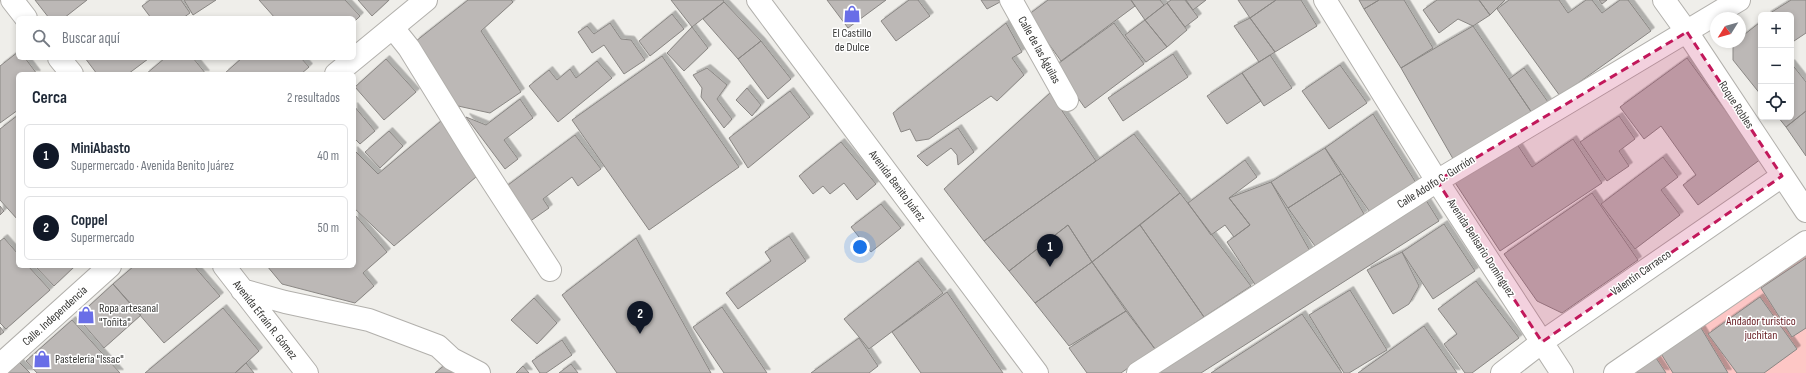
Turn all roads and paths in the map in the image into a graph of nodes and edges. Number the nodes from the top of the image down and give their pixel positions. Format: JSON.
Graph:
{"nodes":[{"id":1,"x":12,"y":0,"type":"edge"},
{"id":2,"x":426,"y":0,"type":"edge"},
{"id":3,"x":758,"y":0,"type":"edge"},
{"id":4,"x":1011,"y":0,"type":"edge"},
{"id":5,"x":1325,"y":0,"type":"edge"},
{"id":6,"x":1664,"y":0,"type":"edge"},
{"id":7,"x":1739,"y":0,"type":"edge"},
{"id":8,"x":24,"y":16,"type":"edge"},
{"id":9,"x":393,"y":28,"type":"junction"},
{"id":10,"x":1687,"y":32,"type":"junction"},
{"id":11,"x":356,"y":58,"type":"edge"},
{"id":12,"x":61,"y":60,"type":"edge"},
{"id":13,"x":353,"y":60,"type":"edge"},
{"id":14,"x":70,"y":72,"type":"edge"},
{"id":15,"x":338,"y":72,"type":"edge"},
{"id":16,"x":1067,"y":100,"type":"dead end"},
{"id":17,"x":1782,"y":176,"type":"junction"},
{"id":18,"x":1437,"y":181,"type":"junction"},
{"id":19,"x":1806,"y":211,"type":"edge"},
{"id":20,"x":1806,"y":242,"type":"edge"},
{"id":21,"x":108,"y":268,"type":"edge"},
{"id":22,"x":226,"y":268,"type":"edge"},
{"id":23,"x":550,"y":270,"type":"dead end"},
{"id":24,"x":242,"y":290,"type":"junction"},
{"id":25,"x":1542,"y":342,"type":"junction"},
{"id":26,"x":0,"y":365,"type":"edge"},
{"id":27,"x":307,"y":373,"type":"edge"},
{"id":28,"x":479,"y":373,"type":"edge"},
{"id":29,"x":1037,"y":373,"type":"edge"},
{"id":30,"x":1138,"y":373,"type":"edge"},
{"id":31,"x":1502,"y":373,"type":"edge"},
{"id":32,"x":1562,"y":373,"type":"edge"},
{"id":33,"x":1615,"y":373,"type":"edge"}],
"edges":[{"from":1,"to":8,"type":"street"},
{"from":2,"to":9,"type":"street"},
{"from":3,"to":29,"type":"street","name":"Avenida Benito Juárez"},
{"from":4,"to":16,"type":"street","name":"Calle de las Águilas"},
{"from":5,"to":18,"type":"street","name":"Avenida Belisario Domínguez"},
{"from":6,"to":10,"type":"street","name":"Roque Robles"},
{"from":7,"to":10,"type":"street","name":"Calle Adolfo C. Gurrión"},
{"from":9,"to":11,"type":"street"},
{"from":9,"to":23,"type":"street"},
{"from":10,"to":17,"type":"street","name":"Roque Robles"},
{"from":10,"to":18,"type":"street","name":"Calle Adolfo C. Gurrión"},
{"from":12,"to":14,"type":"street"},
{"from":13,"to":15,"type":"street"},
{"from":17,"to":19,"type":"street","name":"Roque Robles"},
{"from":17,"to":25,"type":"street","name":"Valentín Carrasco"},
{"from":18,"to":25,"type":"street","name":"Avenida Belisario Domínguez"},
{"from":18,"to":30,"type":"street","name":"Calle Adolfo C. Gurrión"},
{"from":20,"to":33,"type":"street"},
{"from":21,"to":26,"type":"street","name":"Calle. Independencia"},
{"from":22,"to":24,"type":"street","name":"Avenida Efraín R. Gómez"},
{"from":24,"to":27,"type":"street","name":"Avenida Efraín R. Gómez"},
{"from":24,"to":28,"type":"street"},
{"from":25,"to":31,"type":"street","name":"Valentín Carrasco"},
{"from":25,"to":32,"type":"street","name":"Avenida Belisario Domínguez"}]}
